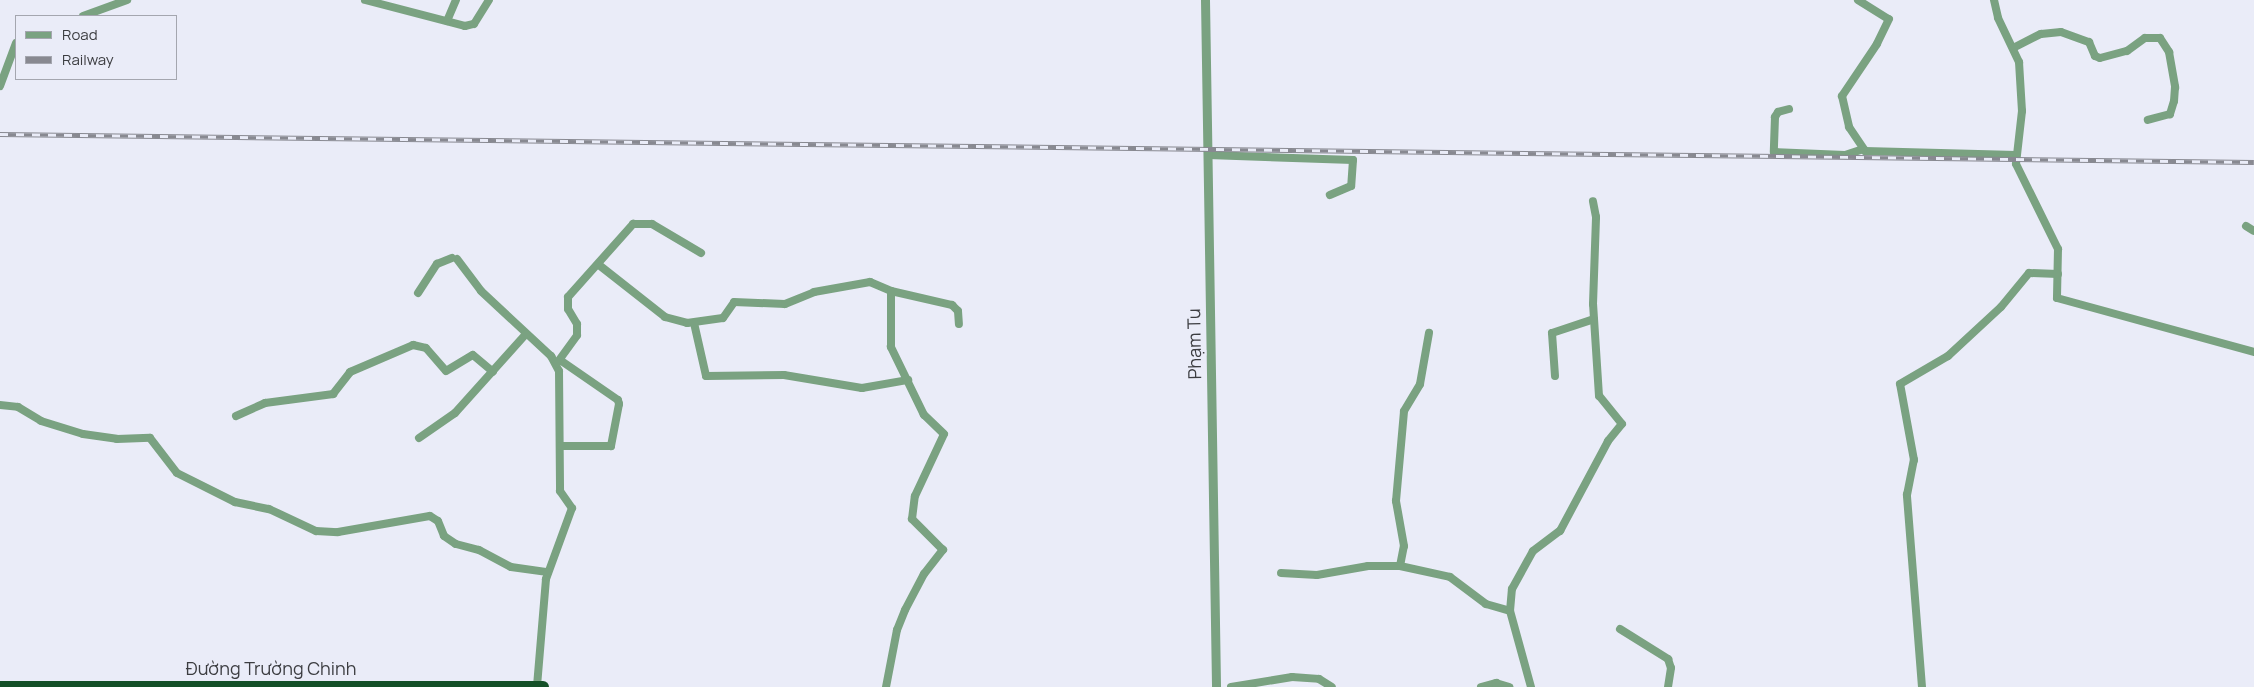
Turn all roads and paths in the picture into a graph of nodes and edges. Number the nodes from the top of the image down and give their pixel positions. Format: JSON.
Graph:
{"nodes":[{"id":1,"x":126,"y":0,"type":"edge"},
{"id":2,"x":365,"y":0,"type":"edge"},
{"id":3,"x":456,"y":0,"type":"edge"},
{"id":4,"x":489,"y":0,"type":"edge"},
{"id":5,"x":1205,"y":0,"type":"edge"},
{"id":6,"x":1858,"y":0,"type":"edge"},
{"id":7,"x":1994,"y":0,"type":"edge"},
{"id":8,"x":86,"y":15,"type":"edge"},
{"id":9,"x":447,"y":21,"type":"junction"},
{"id":10,"x":15,"y":46,"type":"edge"},
{"id":11,"x":2014,"y":47,"type":"junction"},
{"id":12,"x":0,"y":86,"type":"edge"},
{"id":13,"x":1789,"y":109,"type":"dead end"},
{"id":14,"x":2148,"y":120,"type":"dead end"},
{"id":15,"x":1862,"y":149,"type":"junction"},
{"id":16,"x":2016,"y":155,"type":"junction"},
{"id":17,"x":1208,"y":156,"type":"junction"},
{"id":18,"x":1330,"y":194,"type":"dead end"},
{"id":19,"x":1593,"y":201,"type":"dead end"},
{"id":20,"x":2246,"y":226,"type":"dead end"},
{"id":21,"x":2254,"y":231,"type":"edge"},
{"id":22,"x":701,"y":253,"type":"dead end"},
{"id":23,"x":599,"y":265,"type":"junction"},
{"id":24,"x":2058,"y":274,"type":"junction"},
{"id":25,"x":891,"y":291,"type":"junction"},
{"id":26,"x":418,"y":292,"type":"dead end"},
{"id":27,"x":1594,"y":319,"type":"junction"},
{"id":28,"x":694,"y":323,"type":"junction"},
{"id":29,"x":959,"y":324,"type":"dead end"},
{"id":30,"x":1429,"y":333,"type":"dead end"},
{"id":31,"x":526,"y":334,"type":"junction"},
{"id":32,"x":2254,"y":352,"type":"edge"},
{"id":33,"x":558,"y":361,"type":"junction"},
{"id":34,"x":493,"y":372,"type":"junction"},
{"id":35,"x":1556,"y":376,"type":"dead end"},
{"id":36,"x":908,"y":380,"type":"junction"},
{"id":37,"x":0,"y":405,"type":"edge"},
{"id":38,"x":236,"y":416,"type":"dead end"},
{"id":39,"x":419,"y":438,"type":"dead end"},
{"id":40,"x":560,"y":446,"type":"junction"},
{"id":41,"x":1400,"y":566,"type":"junction"},
{"id":42,"x":548,"y":572,"type":"junction"},
{"id":43,"x":1281,"y":573,"type":"dead end"},
{"id":44,"x":1510,"y":611,"type":"junction"},
{"id":45,"x":1620,"y":629,"type":"dead end"},
{"id":46,"x":524,"y":686,"type":"edge"},
{"id":47,"x":537,"y":686,"type":"edge"},
{"id":48,"x":0,"y":687,"type":"edge"},
{"id":49,"x":217,"y":687,"type":"edge"},
{"id":50,"x":543,"y":687,"type":"edge"},
{"id":51,"x":886,"y":687,"type":"edge"},
{"id":52,"x":1216,"y":687,"type":"edge"},
{"id":53,"x":1231,"y":687,"type":"edge"},
{"id":54,"x":1332,"y":687,"type":"edge"},
{"id":55,"x":1482,"y":687,"type":"edge"},
{"id":56,"x":1509,"y":687,"type":"edge"},
{"id":57,"x":1531,"y":687,"type":"edge"},
{"id":58,"x":1668,"y":687,"type":"edge"},
{"id":59,"x":1922,"y":687,"type":"edge"}],
"edges":[{"from":1,"to":8,"type":"street"},
{"from":2,"to":9,"type":"street"},
{"from":3,"to":9,"type":"street"},
{"from":4,"to":9,"type":"street"},
{"from":5,"to":17,"type":"street","name":"Phạm Tu"},
{"from":6,"to":15,"type":"street"},
{"from":7,"to":11,"type":"street"},
{"from":10,"to":12,"type":"street"},
{"from":11,"to":14,"type":"street"},
{"from":11,"to":16,"type":"street"},
{"from":13,"to":15,"type":"street"},
{"from":15,"to":16,"type":"street"},
{"from":16,"to":24,"type":"street"},
{"from":17,"to":18,"type":"street"},
{"from":17,"to":52,"type":"street","name":"Phạm Tu"},
{"from":19,"to":27,"type":"street"},
{"from":20,"to":21,"type":"street"},
{"from":22,"to":23,"type":"street"},
{"from":23,"to":28,"type":"street"},
{"from":23,"to":33,"type":"street"},
{"from":24,"to":32,"type":"street"},
{"from":24,"to":59,"type":"street"},
{"from":25,"to":28,"type":"street"},
{"from":25,"to":29,"type":"street"},
{"from":25,"to":36,"type":"street"},
{"from":26,"to":31,"type":"street"},
{"from":27,"to":35,"type":"street"},
{"from":27,"to":44,"type":"street"},
{"from":28,"to":36,"type":"street"},
{"from":30,"to":41,"type":"street"},
{"from":31,"to":33,"type":"street"},
{"from":31,"to":34,"type":"street"},
{"from":33,"to":40,"type":"street"},
{"from":33,"to":40,"type":"street"},
{"from":34,"to":38,"type":"street"},
{"from":34,"to":39,"type":"street"},
{"from":36,"to":51,"type":"street"},
{"from":37,"to":42,"type":"street"},
{"from":40,"to":42,"type":"street"},
{"from":41,"to":43,"type":"street"},
{"from":41,"to":44,"type":"street"},
{"from":42,"to":47,"type":"street"},
{"from":44,"to":57,"type":"street"},
{"from":45,"to":58,"type":"street"},
{"from":46,"to":47,"type":"highway","name":"Đường Trường Chinh"},
{"from":46,"to":49,"type":"highway","name":"Đường Trường Chinh"},
{"from":47,"to":50,"type":"highway","name":"Đường Trường Chinh"},
{"from":48,"to":49,"type":"highway","name":"Đường Trường Chinh"},
{"from":53,"to":54,"type":"street"},
{"from":55,"to":56,"type":"street"}]}
